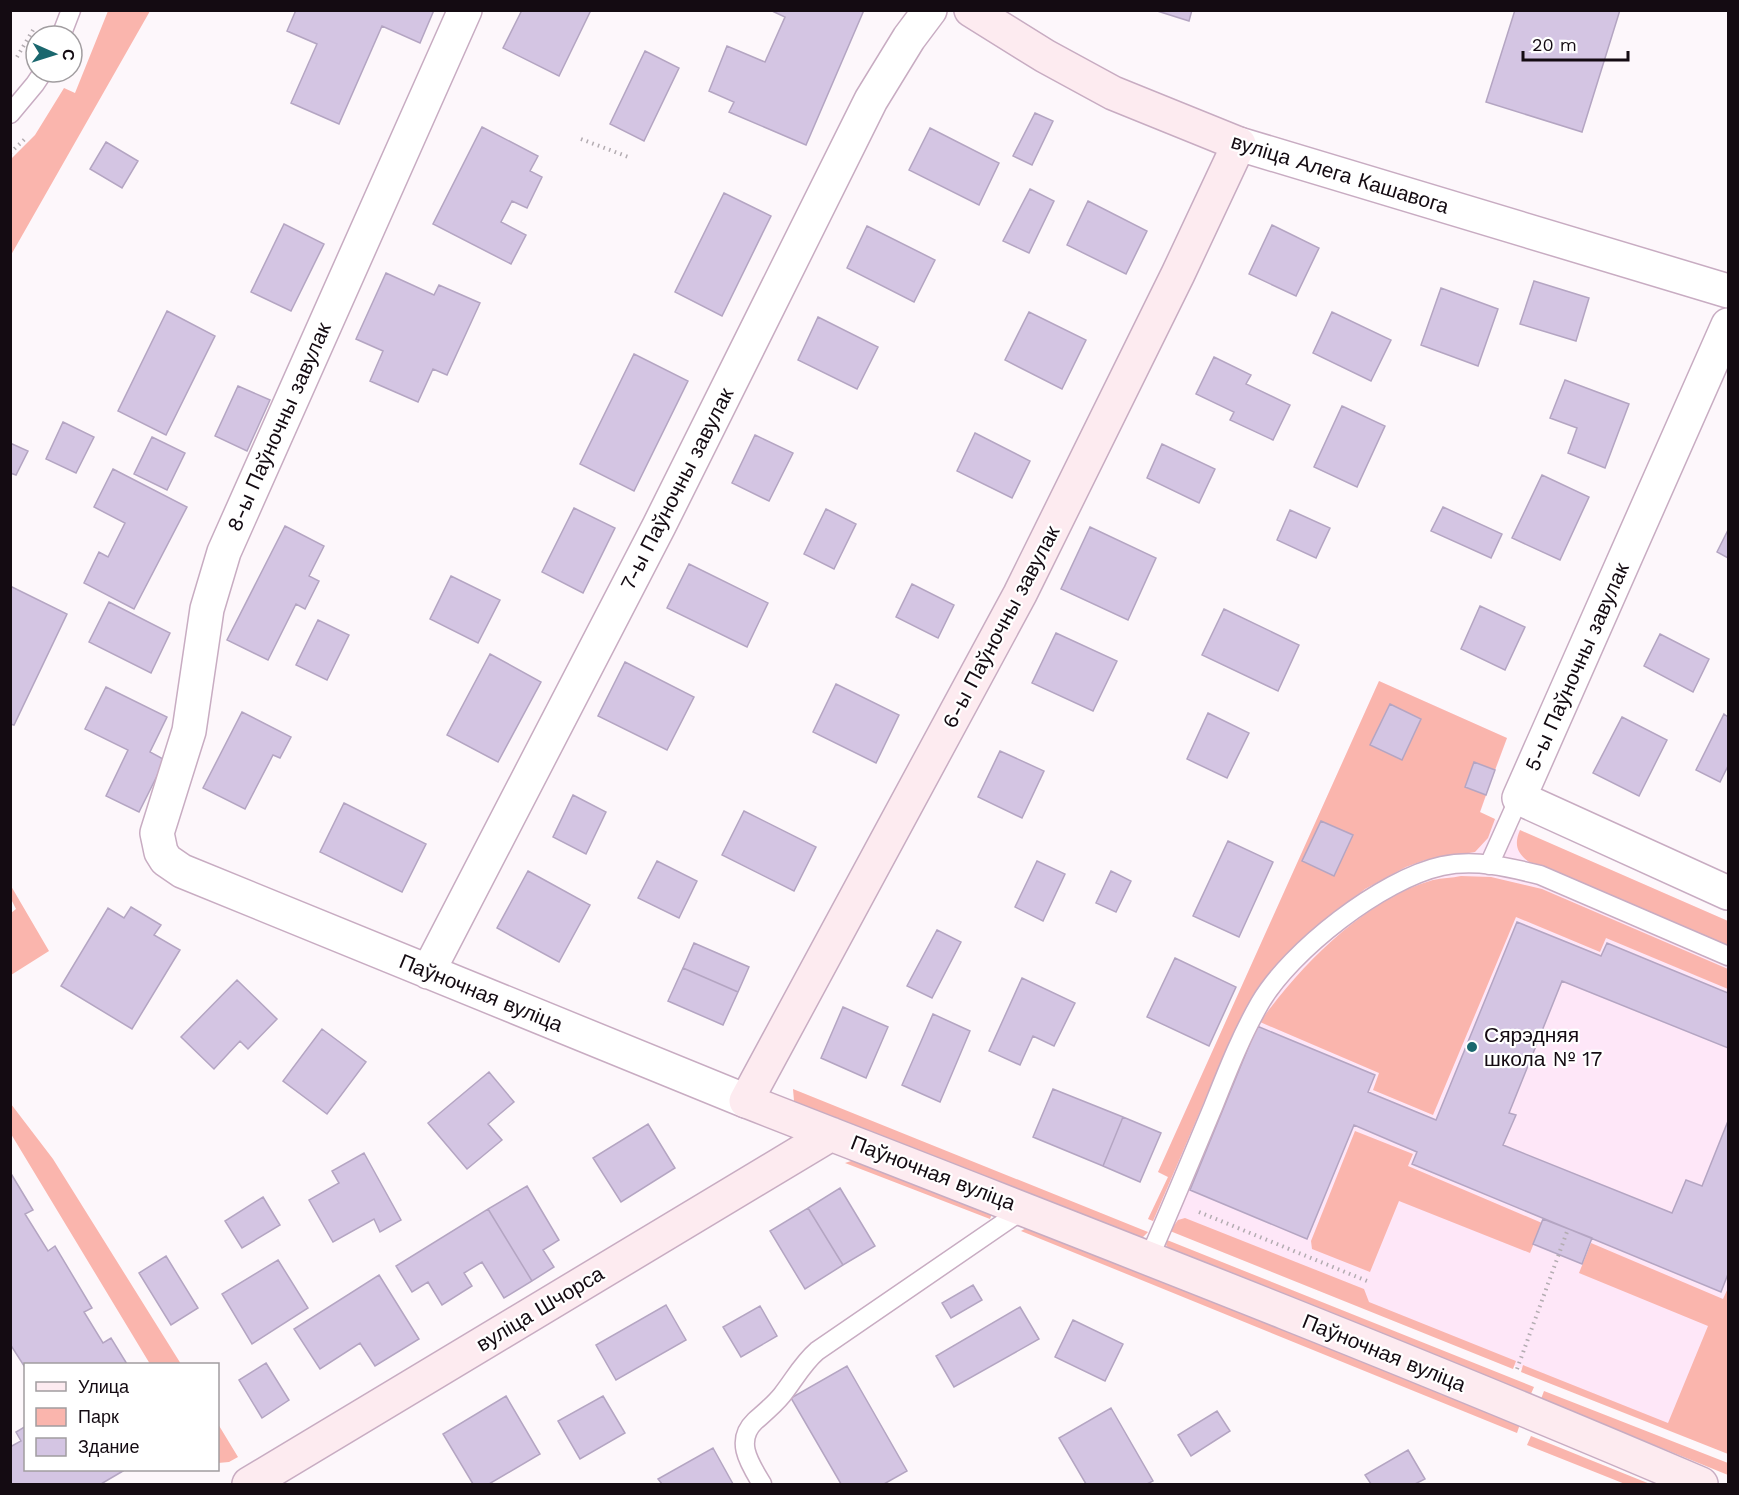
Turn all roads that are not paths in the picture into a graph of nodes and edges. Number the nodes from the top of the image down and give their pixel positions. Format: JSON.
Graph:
{"nodes":[{"id":1,"x":465,"y":10,"type":"edge"},
{"id":2,"x":930,"y":10,"type":"edge"},
{"id":3,"x":971,"y":10,"type":"edge"},
{"id":4,"x":35,"y":84,"type":"edge"},
{"id":5,"x":10,"y":114,"type":"edge"},
{"id":6,"x":1239,"y":144,"type":"junction"},
{"id":7,"x":1728,"y":291,"type":"edge"},
{"id":8,"x":1728,"y":325,"type":"edge"},
{"id":9,"x":1519,"y":798,"type":"junction"},
{"id":10,"x":166,"y":860,"type":"joint"},
{"id":11,"x":1489,"y":865,"type":"junction"},
{"id":12,"x":1728,"y":893,"type":"edge"},
{"id":13,"x":1728,"y":956,"type":"edge"},
{"id":14,"x":428,"y":972,"type":"junction"},
{"id":15,"x":746,"y":1101,"type":"junction"},
{"id":16,"x":831,"y":1134,"type":"junction"},
{"id":17,"x":1024,"y":1209,"type":"junction"},
{"id":18,"x":1149,"y":1258,"type":"junction"},
{"id":19,"x":249,"y":1485,"type":"edge"},
{"id":20,"x":762,"y":1485,"type":"edge"},
{"id":21,"x":1701,"y":1485,"type":"edge"}],
"edges":[{"from":1,"to":10,"type":"street","name":"8-ы Паўночны завулак"},
{"from":2,"to":14,"type":"street","name":"7-ы Паўночны завулак"},
{"from":3,"to":6,"type":"street","name":"вуліца Алега Кашавога"},
{"from":4,"to":5,"type":"lane"},
{"from":6,"to":7,"type":"street","name":"вуліца Алега Кашавога"},
{"from":6,"to":15,"type":"street","name":"6-ы Паўночны завулак"},
{"from":8,"to":9,"type":"street","name":"5-ы Паўночны завулак"},
{"from":9,"to":11,"type":"lane"},
{"from":9,"to":12,"type":"street","name":"5-ы Паўночны завулак"},
{"from":10,"to":14,"type":"street","name":"Паўночная вуліца"},
{"from":11,"to":13,"type":"lane"},
{"from":11,"to":18,"type":"lane"},
{"from":14,"to":15,"type":"street","name":"Паўночная вуліца"},
{"from":15,"to":16,"type":"street","name":"Паўночная вуліца"},
{"from":16,"to":17,"type":"street","name":"Паўночная вуліца"},
{"from":16,"to":19,"type":"street","name":"вуліца Шчорса"},
{"from":17,"to":18,"type":"street","name":"Паўночная вуліца"},
{"from":17,"to":20,"type":"lane"},
{"from":18,"to":21,"type":"street","name":"Паўночная вуліца"}]}
